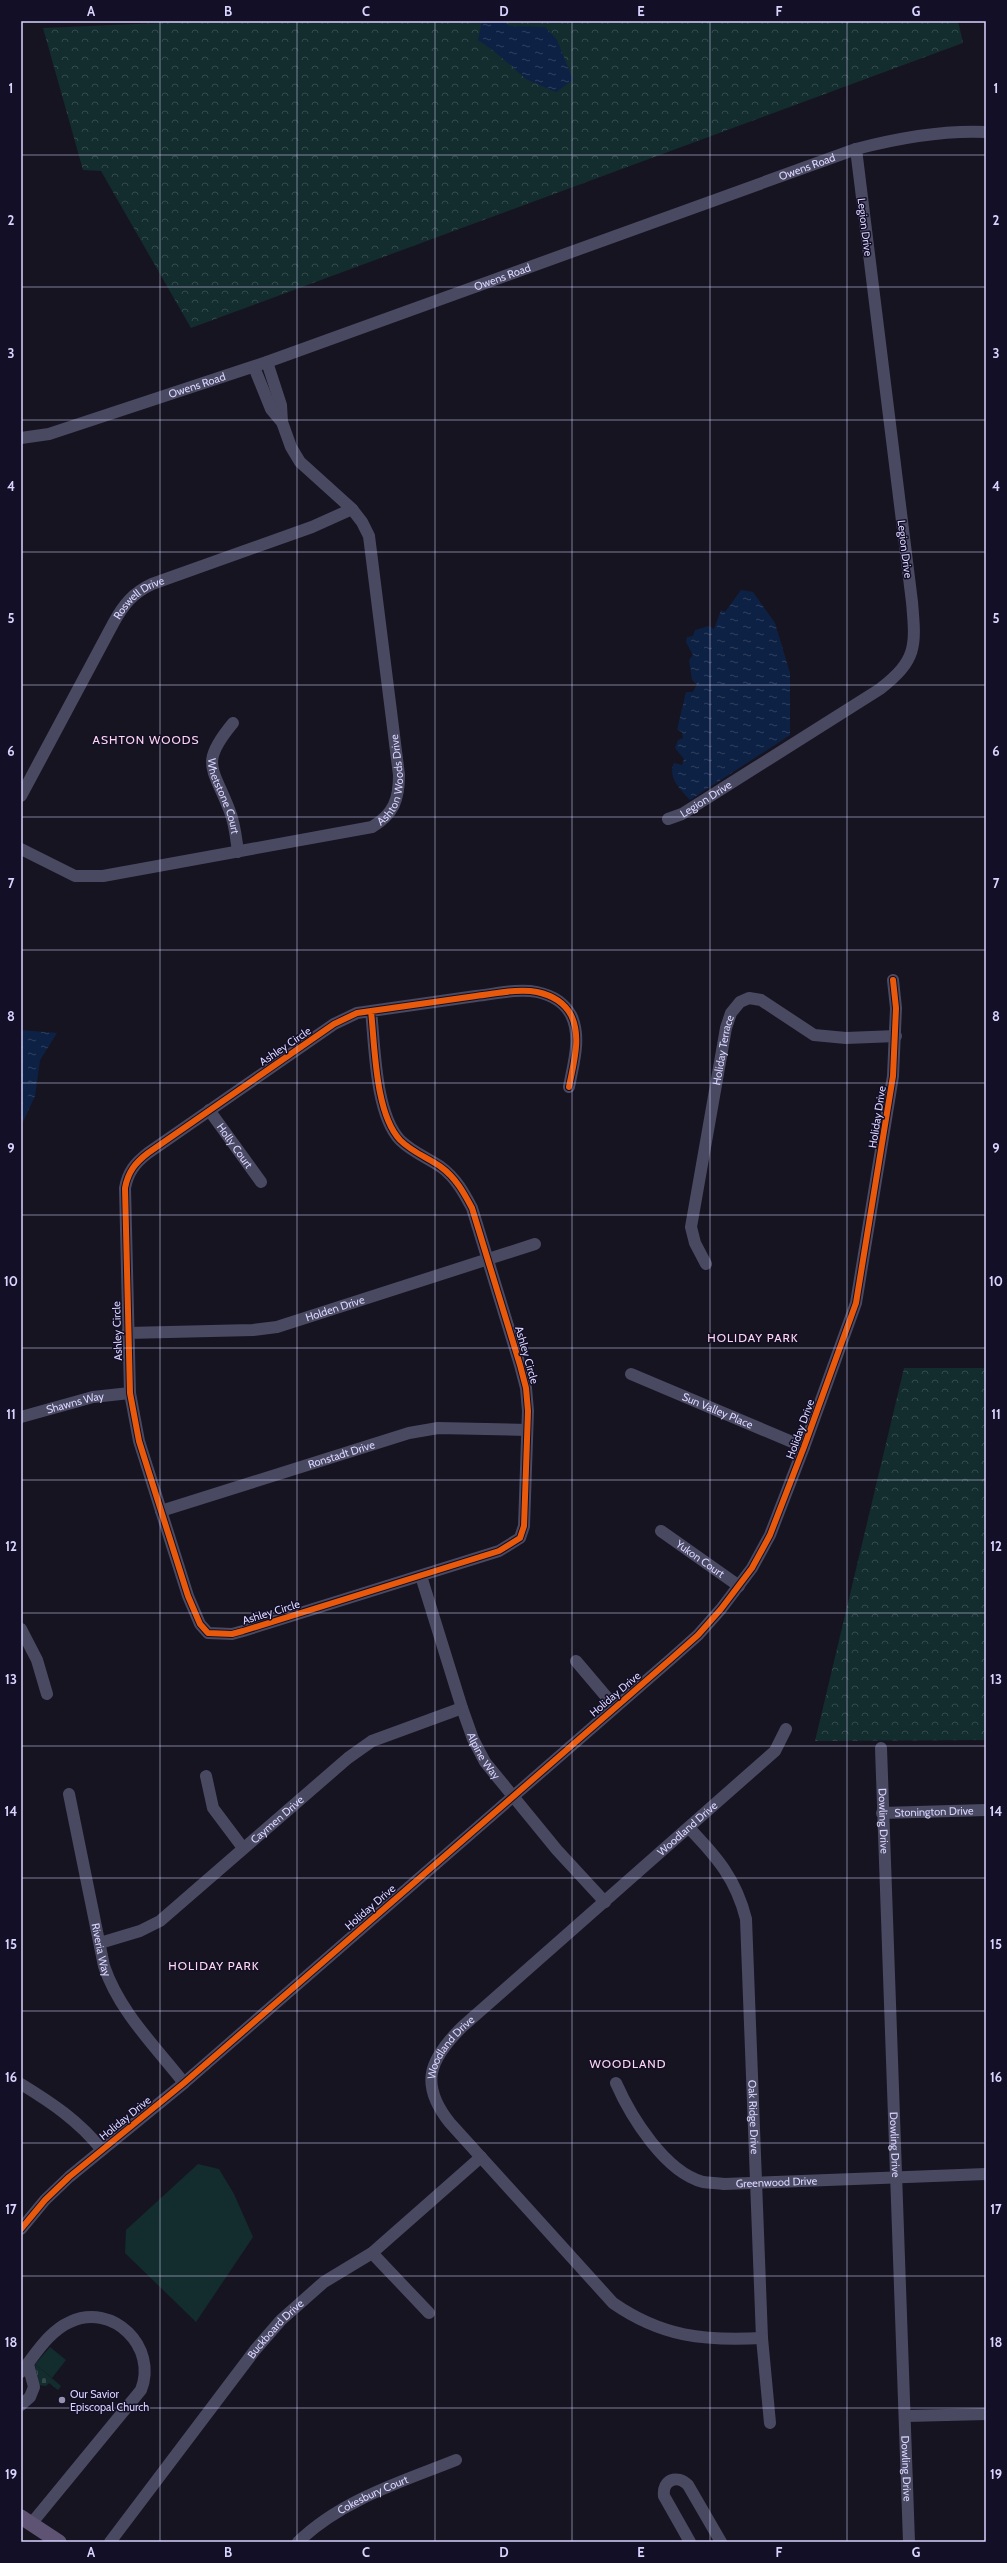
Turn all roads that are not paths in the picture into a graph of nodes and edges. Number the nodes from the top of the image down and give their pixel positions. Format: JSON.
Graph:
{"nodes":[{"id":1,"x":986,"y":132,"type":"edge"},
{"id":2,"x":856,"y":149,"type":"junction"},
{"id":3,"x":267,"y":362,"type":"junction"},
{"id":4,"x":254,"y":367,"type":"junction"},
{"id":5,"x":282,"y":422,"type":"junction"},
{"id":6,"x":21,"y":438,"type":"edge"},
{"id":7,"x":352,"y":508,"type":"junction"},
{"id":8,"x":233,"y":723,"type":"dead end"},
{"id":9,"x":21,"y":796,"type":"edge"},
{"id":10,"x":668,"y":819,"type":"dead end"},
{"id":11,"x":21,"y":849,"type":"edge"},
{"id":12,"x":238,"y":852,"type":"junction"},
{"id":13,"x":893,"y":980,"type":"dead end"},
{"id":14,"x":371,"y":1011,"type":"junction"},
{"id":15,"x":896,"y":1036,"type":"junction"},
{"id":16,"x":569,"y":1087,"type":"dead end"},
{"id":17,"x":209,"y":1110,"type":"junction"},
{"id":18,"x":261,"y":1182,"type":"dead end"},
{"id":19,"x":535,"y":1244,"type":"dead end"},
{"id":20,"x":489,"y":1260,"type":"junction"},
{"id":21,"x":706,"y":1264,"type":"dead end"},
{"id":22,"x":127,"y":1333,"type":"junction"},
{"id":23,"x":631,"y":1374,"type":"dead end"},
{"id":24,"x":130,"y":1393,"type":"junction"},
{"id":25,"x":21,"y":1417,"type":"edge"},
{"id":26,"x":527,"y":1430,"type":"junction"},
{"id":27,"x":804,"y":1448,"type":"junction"},
{"id":28,"x":161,"y":1511,"type":"junction"},
{"id":29,"x":661,"y":1531,"type":"dead end"},
{"id":30,"x":421,"y":1576,"type":"junction"},
{"id":31,"x":740,"y":1586,"type":"junction"},
{"id":32,"x":21,"y":1630,"type":"edge"},
{"id":33,"x":576,"y":1661,"type":"dead end"},
{"id":34,"x":47,"y":1694,"type":"dead end"},
{"id":35,"x":615,"y":1707,"type":"junction"},
{"id":36,"x":462,"y":1708,"type":"junction"},
{"id":37,"x":786,"y":1729,"type":"dead end"},
{"id":38,"x":881,"y":1748,"type":"dead end"},
{"id":39,"x":206,"y":1776,"type":"dead end"},
{"id":40,"x":69,"y":1794,"type":"dead end"},
{"id":41,"x":512,"y":1797,"type":"junction"},
{"id":42,"x":986,"y":1810,"type":"edge"},
{"id":43,"x":882,"y":1813,"type":"junction"},
{"id":44,"x":689,"y":1828,"type":"junction"},
{"id":45,"x":243,"y":1848,"type":"junction"},
{"id":46,"x":605,"y":1902,"type":"junction"},
{"id":47,"x":100,"y":1943,"type":"junction"},
{"id":48,"x":184,"y":2083,"type":"junction"},
{"id":49,"x":616,"y":2083,"type":"dead end"},
{"id":50,"x":21,"y":2084,"type":"edge"},
{"id":51,"x":102,"y":2150,"type":"junction"},
{"id":52,"x":481,"y":2157,"type":"junction"},
{"id":53,"x":986,"y":2174,"type":"edge"},
{"id":54,"x":897,"y":2177,"type":"junction"},
{"id":55,"x":758,"y":2183,"type":"junction"},
{"id":56,"x":21,"y":2229,"type":"edge"},
{"id":57,"x":372,"y":2253,"type":"junction"},
{"id":58,"x":428,"y":2313,"type":"dead end"},
{"id":59,"x":762,"y":2338,"type":"junction"},
{"id":60,"x":24,"y":2368,"type":"edge"},
{"id":61,"x":21,"y":2405,"type":"edge"},
{"id":62,"x":986,"y":2414,"type":"edge"},
{"id":63,"x":906,"y":2416,"type":"junction"},
{"id":64,"x":770,"y":2423,"type":"dead end"},
{"id":65,"x":456,"y":2460,"type":"dead end"},
{"id":66,"x":26,"y":2520,"type":"edge"},
{"id":67,"x":59,"y":2542,"type":"edge"},
{"id":68,"x":110,"y":2542,"type":"edge"},
{"id":69,"x":298,"y":2542,"type":"edge"},
{"id":70,"x":690,"y":2542,"type":"edge"},
{"id":71,"x":721,"y":2542,"type":"edge"},
{"id":72,"x":909,"y":2542,"type":"edge"}],
"edges":[{"from":1,"to":2,"type":"street","name":"Owens Road"},
{"from":2,"to":3,"type":"street","name":"Owens Road"},
{"from":2,"to":10,"type":"street","name":"Legion Drive"},
{"from":3,"to":4,"type":"street","name":"Owens Road"},
{"from":3,"to":5,"type":"street","name":"Ashton Woods Drive"},
{"from":4,"to":5,"type":"street","name":"Ashton Woods Drive"},
{"from":4,"to":6,"type":"street","name":"Owens Road"},
{"from":5,"to":7,"type":"street","name":"Ashton Woods Drive"},
{"from":7,"to":9,"type":"street","name":"Roswell Drive"},
{"from":7,"to":12,"type":"street","name":"Ashton Woods Drive"},
{"from":8,"to":12,"type":"street","name":"Whetstone Court"},
{"from":11,"to":12,"type":"street","name":"Ashton Woods Drive"},
{"from":13,"to":15,"type":"street","name":"Holiday Drive"},
{"from":14,"to":16,"type":"street","name":"Ashley Circle"},
{"from":14,"to":17,"type":"street","name":"Ashley Circle"},
{"from":14,"to":20,"type":"street","name":"Ashley Circle"},
{"from":15,"to":21,"type":"street","name":"Holiday Terrace"},
{"from":15,"to":27,"type":"street","name":"Holiday Drive"},
{"from":17,"to":18,"type":"street","name":"Holly Court"},
{"from":17,"to":22,"type":"street","name":"Ashley Circle"},
{"from":19,"to":20,"type":"street","name":"Holden Drive"},
{"from":20,"to":22,"type":"street","name":"Holden Drive"},
{"from":20,"to":26,"type":"street","name":"Ashley Circle"},
{"from":22,"to":24,"type":"street","name":"Ashley Circle"},
{"from":23,"to":27,"type":"street","name":"Sun Valley Place"},
{"from":24,"to":25,"type":"street","name":"Shawns Way"},
{"from":24,"to":28,"type":"street","name":"Ashley Circle"},
{"from":26,"to":28,"type":"street","name":"Ronstadt Drive"},
{"from":26,"to":30,"type":"street","name":"Ashley Circle"},
{"from":27,"to":31,"type":"street","name":"Holiday Drive"},
{"from":28,"to":30,"type":"street","name":"Ashley Circle"},
{"from":29,"to":31,"type":"street","name":"Yukon Court"},
{"from":30,"to":36,"type":"street","name":"Alpine Way"},
{"from":31,"to":35,"type":"street","name":"Holiday Drive"},
{"from":32,"to":34,"type":"street"},
{"from":33,"to":35,"type":"street"},
{"from":35,"to":41,"type":"street","name":"Holiday Drive"},
{"from":36,"to":41,"type":"street","name":"Alpine Way"},
{"from":36,"to":45,"type":"street","name":"Caymen Drive"},
{"from":37,"to":44,"type":"street","name":"Woodland Drive"},
{"from":38,"to":43,"type":"street","name":"Dowling Drive"},
{"from":39,"to":45,"type":"street"},
{"from":40,"to":47,"type":"street","name":"Riveria Way"},
{"from":41,"to":46,"type":"street","name":"Alpine Way"},
{"from":41,"to":48,"type":"street","name":"Holiday Drive"},
{"from":42,"to":43,"type":"street","name":"Stonington Drive"},
{"from":43,"to":54,"type":"street","name":"Dowling Drive"},
{"from":44,"to":46,"type":"street","name":"Woodland Drive"},
{"from":44,"to":55,"type":"street","name":"Oak Ridge Drive"},
{"from":45,"to":47,"type":"street","name":"Caymen Drive"},
{"from":46,"to":52,"type":"street","name":"Woodland Drive"},
{"from":47,"to":48,"type":"street","name":"Riveria Way"},
{"from":48,"to":51,"type":"street","name":"Holiday Drive"},
{"from":49,"to":55,"type":"street","name":"Greenwood Drive"},
{"from":50,"to":51,"type":"street"},
{"from":51,"to":56,"type":"street","name":"Holiday Drive"},
{"from":52,"to":57,"type":"street","name":"Buckboard Drive"},
{"from":52,"to":59,"type":"street","name":"Woodland Drive"},
{"from":53,"to":54,"type":"street","name":"Greenwood Drive"},
{"from":54,"to":55,"type":"street","name":"Greenwood Drive"},
{"from":54,"to":63,"type":"street","name":"Dowling Drive"},
{"from":55,"to":59,"type":"street","name":"Oak Ridge Drive"},
{"from":57,"to":58,"type":"street"},
{"from":57,"to":68,"type":"street","name":"Buckboard Drive"},
{"from":59,"to":64,"type":"street","name":"Oak Ridge Drive"},
{"from":60,"to":61,"type":"street"},
{"from":60,"to":66,"type":"street"},
{"from":62,"to":63,"type":"street"},
{"from":63,"to":72,"type":"street","name":"Dowling Drive"},
{"from":65,"to":69,"type":"street","name":"Cokesbury Court"},
{"from":66,"to":67,"type":"main road"},
{"from":70,"to":71,"type":"street"}]}
